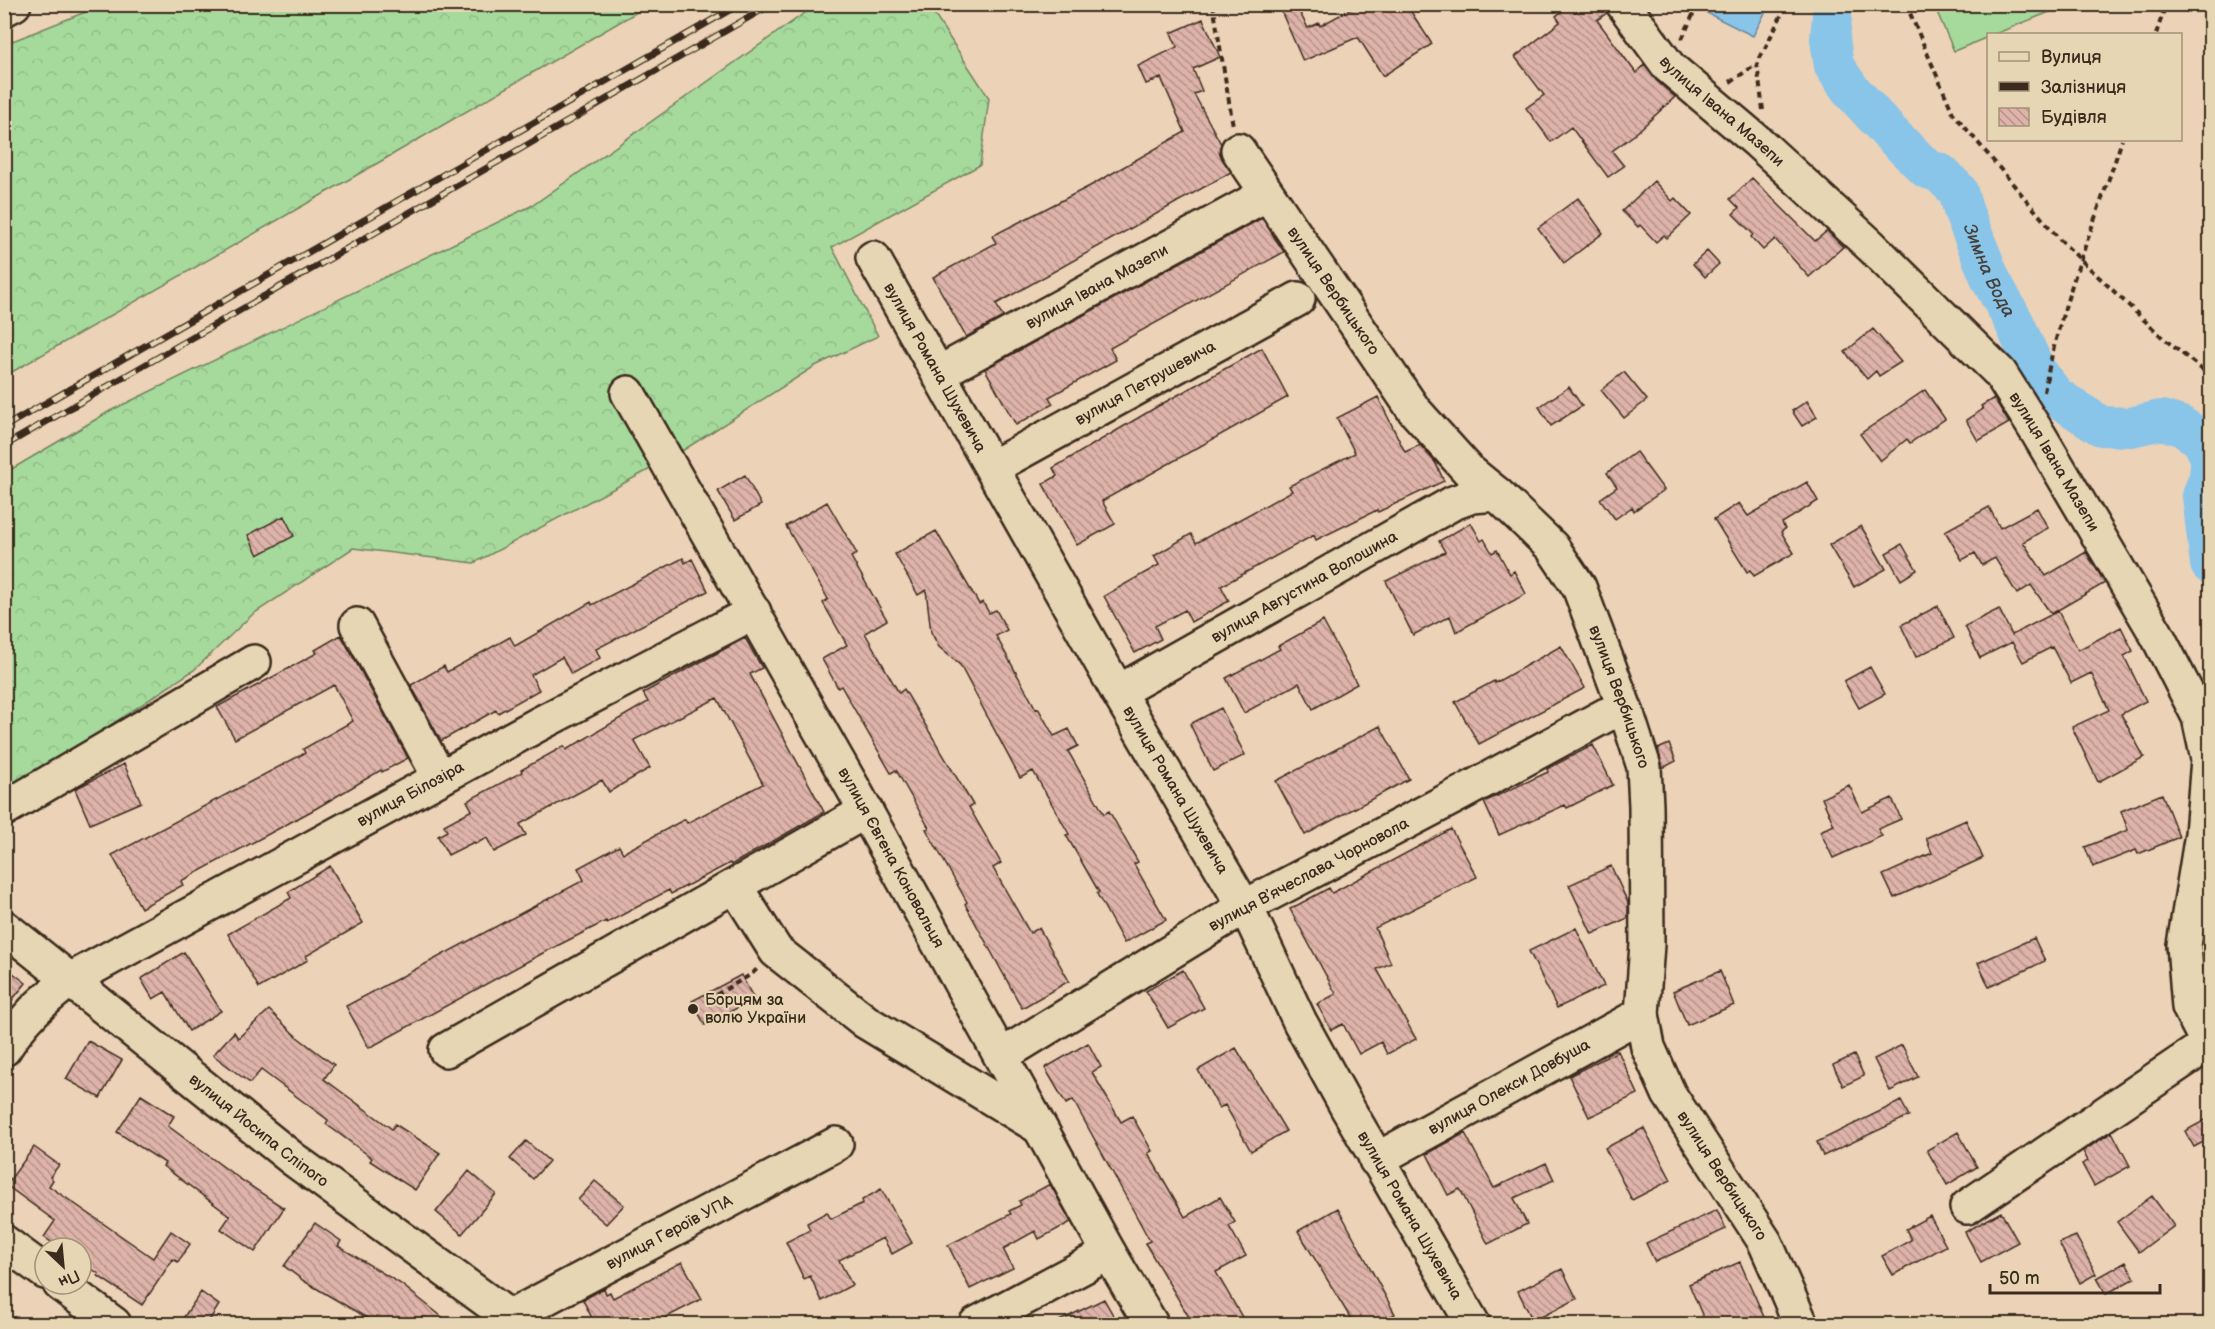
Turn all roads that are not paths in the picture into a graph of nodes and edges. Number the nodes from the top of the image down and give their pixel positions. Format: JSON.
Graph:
{"nodes":[{"id":1,"x":14,"y":4,"type":"edge"},
{"id":2,"x":1623,"y":4,"type":"edge"},
{"id":3,"x":4,"y":9,"type":"edge"},
{"id":4,"x":1238,"y":150,"type":"road end"},
{"id":5,"x":1254,"y":201,"type":"dead end"},
{"id":6,"x":873,"y":258,"type":"dead end"},
{"id":7,"x":1298,"y":299,"type":"dead end"},
{"id":8,"x":939,"y":373,"type":"junction"},
{"id":9,"x":628,"y":393,"type":"dead end"},
{"id":10,"x":993,"y":467,"type":"junction"},
{"id":11,"x":1497,"y":494,"type":"junction"},
{"id":12,"x":754,"y":612,"type":"junction"},
{"id":13,"x":357,"y":625,"type":"dead end"},
{"id":14,"x":254,"y":662,"type":"dead end"},
{"id":15,"x":1118,"y":692,"type":"junction"},
{"id":16,"x":1627,"y":714,"type":"junction"},
{"id":17,"x":440,"y":778,"type":"junction"},
{"id":18,"x":4,"y":809,"type":"edge"},
{"id":19,"x":866,"y":812,"type":"junction"},
{"id":20,"x":735,"y":886,"type":"junction"},
{"id":21,"x":1244,"y":907,"type":"junction"},
{"id":22,"x":4,"y":927,"type":"edge"},
{"id":23,"x":70,"y":980,"type":"junction"},
{"id":24,"x":1642,"y":1014,"type":"junction"},
{"id":25,"x":2209,"y":1046,"type":"edge"},
{"id":26,"x":4,"y":1049,"type":"edge"},
{"id":27,"x":446,"y":1050,"type":"dead end"},
{"id":28,"x":1001,"y":1056,"type":"junction"},
{"id":29,"x":1041,"y":1128,"type":"junction"},
{"id":30,"x":836,"y":1144,"type":"dead end"},
{"id":31,"x":1376,"y":1160,"type":"junction"},
{"id":32,"x":1967,"y":1207,"type":"dead end"},
{"id":33,"x":4,"y":1242,"type":"edge"},
{"id":34,"x":1109,"y":1253,"type":"junction"},
{"id":35,"x":33,"y":1263,"type":"edge"},
{"id":36,"x":76,"y":1296,"type":"edge"},
{"id":37,"x":511,"y":1322,"type":"edge"},
{"id":38,"x":114,"y":1324,"type":"edge"},
{"id":39,"x":976,"y":1324,"type":"edge"},
{"id":40,"x":1151,"y":1324,"type":"edge"},
{"id":41,"x":1473,"y":1324,"type":"edge"},
{"id":42,"x":1801,"y":1324,"type":"edge"}],
"edges":[{"from":1,"to":3,"type":"street"},
{"from":2,"to":25,"type":"street","name":"вулиця Івана Мазепи"},
{"from":4,"to":11,"type":"street","name":"вулиця Вербицького"},
{"from":5,"to":8,"type":"street","name":"вулиця Івана Мазепи"},
{"from":6,"to":8,"type":"street","name":"вулиця Романа Шухевича"},
{"from":7,"to":10,"type":"street","name":"вулиця Петрушевича"},
{"from":8,"to":10,"type":"street","name":"вулиця Романа Шухевича"},
{"from":9,"to":12,"type":"street","name":"вулиця Євгена Коновальця"},
{"from":10,"to":15,"type":"street","name":"вулиця Романа Шухевича"},
{"from":11,"to":15,"type":"street","name":"вулиця Августина Волошина"},
{"from":11,"to":16,"type":"street","name":"вулиця Вербицького"},
{"from":12,"to":17,"type":"street","name":"вулиця Білозіра"},
{"from":12,"to":19,"type":"street","name":"вулиця Євгена Коновальця"},
{"from":13,"to":17,"type":"street"},
{"from":14,"to":18,"type":"street"},
{"from":15,"to":21,"type":"street","name":"вулиця Романа Шухевича"},
{"from":16,"to":21,"type":"street","name":"вулиця Вʼячеслава Чорновола"},
{"from":16,"to":24,"type":"street","name":"вулиця Вербицького"},
{"from":17,"to":23,"type":"street","name":"вулиця Білозіра"},
{"from":19,"to":20,"type":"street"},
{"from":19,"to":28,"type":"street","name":"вулиця Євгена Коновальця"},
{"from":20,"to":27,"type":"street"},
{"from":20,"to":29,"type":"street"},
{"from":21,"to":28,"type":"street","name":"вулиця Вʼячеслава Чорновола"},
{"from":21,"to":31,"type":"street","name":"вулиця Романа Шухевича"},
{"from":22,"to":23,"type":"street","name":"вулиця Йосипа Сліпого"},
{"from":23,"to":26,"type":"street","name":"вулиця Білозіра"},
{"from":23,"to":37,"type":"street","name":"вулиця Йосипа Сліпого"},
{"from":24,"to":31,"type":"street","name":"вулиця Олекси Довбуша"},
{"from":24,"to":42,"type":"street","name":"вулиця Вербицького"},
{"from":25,"to":32,"type":"street"},
{"from":28,"to":29,"type":"street","name":"вулиця Євгена Коновальця"},
{"from":29,"to":34,"type":"street","name":"вулиця Євгена Коновальця"},
{"from":30,"to":37,"type":"street","name":"вулиця Героїв УПА"},
{"from":31,"to":41,"type":"street","name":"вулиця Романа Шухевича"},
{"from":33,"to":35,"type":"street"},
{"from":34,"to":39,"type":"street"},
{"from":34,"to":40,"type":"street","name":"вулиця Євгена Коновальця"},
{"from":36,"to":38,"type":"street"}]}
